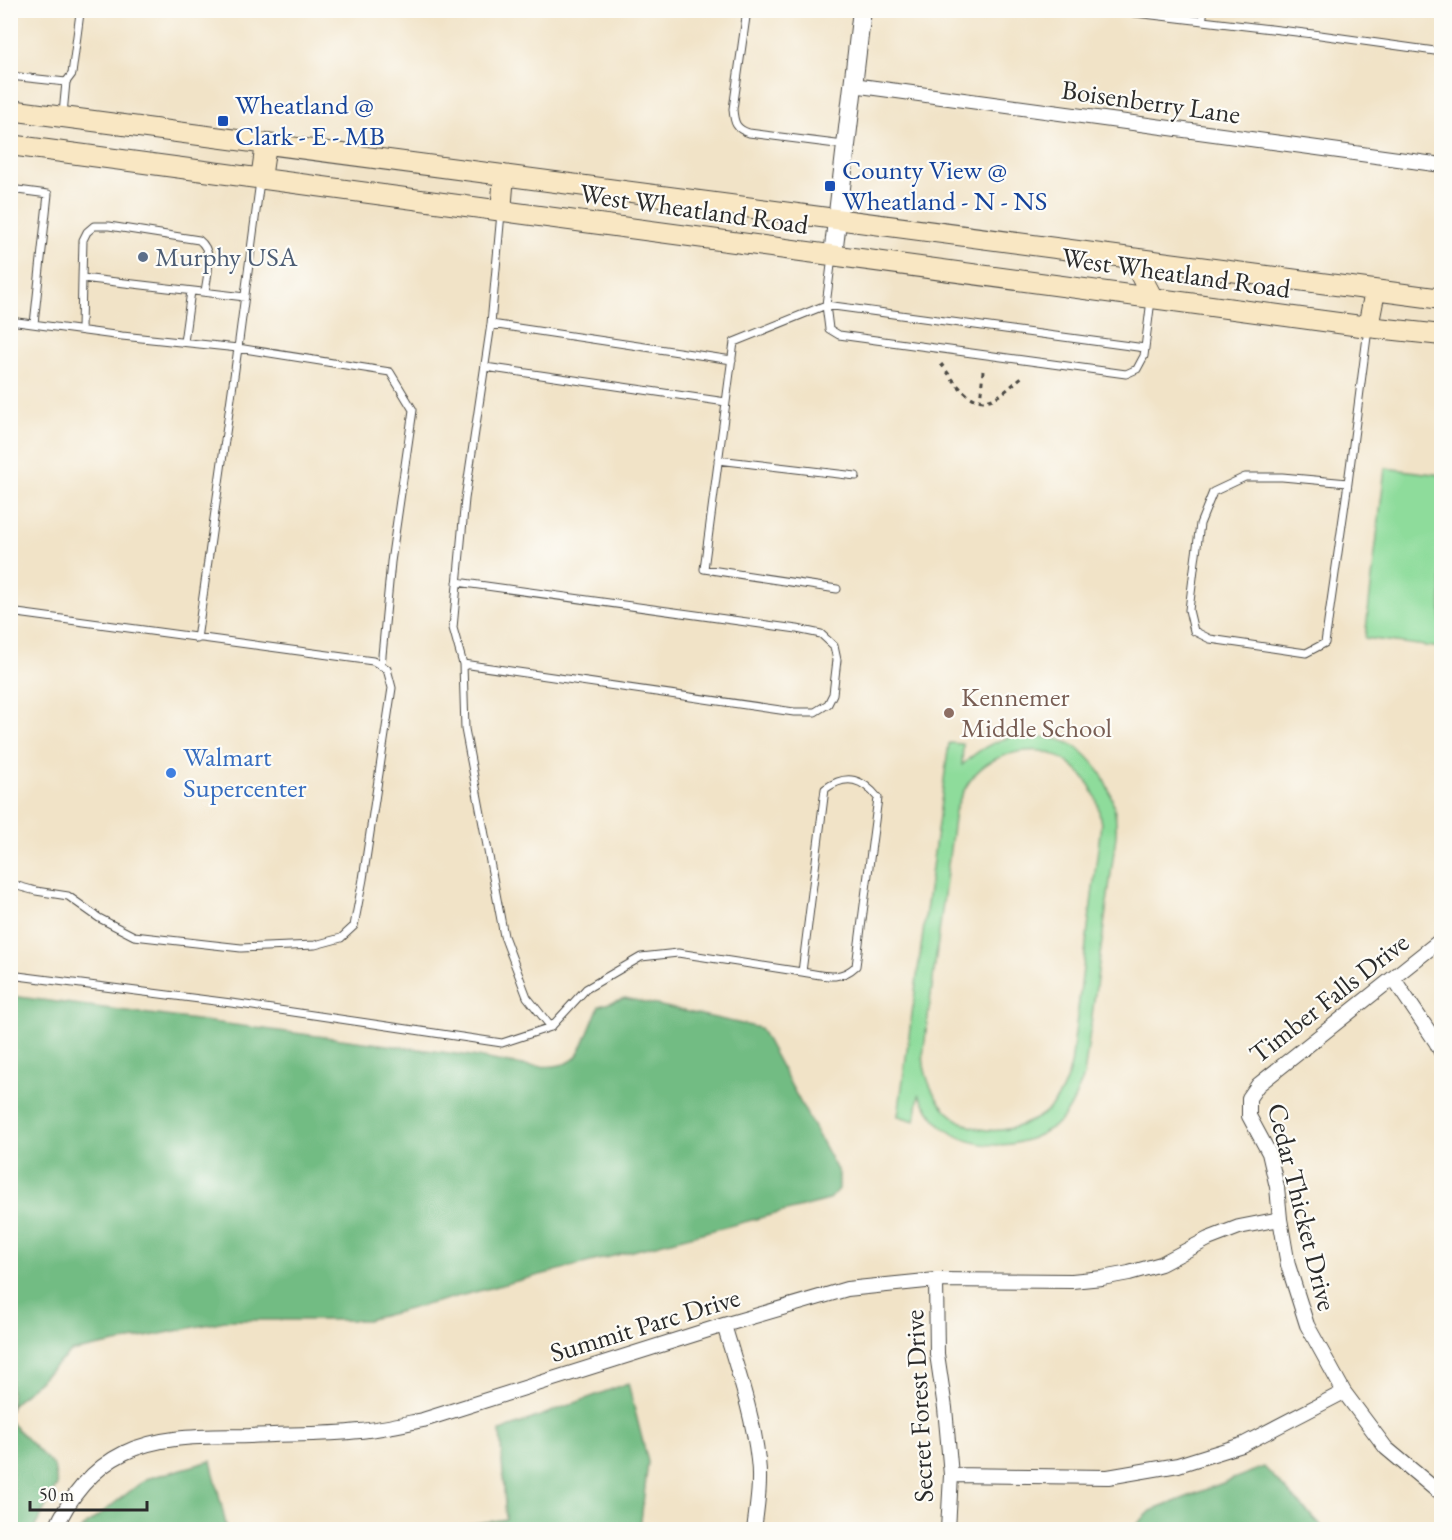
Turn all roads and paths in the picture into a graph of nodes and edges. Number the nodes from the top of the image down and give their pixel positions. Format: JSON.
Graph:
{"nodes":[{"id":1,"x":78,"y":10,"type":"edge"},
{"id":2,"x":747,"y":10,"type":"edge"},
{"id":3,"x":862,"y":10,"type":"edge"},
{"id":4,"x":1110,"y":10,"type":"edge"},
{"id":5,"x":1204,"y":10,"type":"edge"},
{"id":6,"x":1202,"y":21,"type":"junction"},
{"id":7,"x":1442,"y":52,"type":"edge"},
{"id":8,"x":10,"y":76,"type":"edge"},
{"id":9,"x":66,"y":82,"type":"junction"},
{"id":10,"x":853,"y":85,"type":"junction"},
{"id":11,"x":10,"y":110,"type":"edge"},
{"id":12,"x":62,"y":117,"type":"junction"},
{"id":13,"x":266,"y":144,"type":"junction"},
{"id":14,"x":10,"y":145,"type":"edge"},
{"id":15,"x":846,"y":145,"type":"junction"},
{"id":16,"x":1442,"y":165,"type":"edge"},
{"id":17,"x":504,"y":176,"type":"junction"},
{"id":18,"x":261,"y":178,"type":"junction"},
{"id":19,"x":10,"y":189,"type":"edge"},
{"id":20,"x":501,"y":211,"type":"junction"},
{"id":21,"x":837,"y":219,"type":"junction"},
{"id":22,"x":833,"y":255,"type":"junction"},
{"id":23,"x":1132,"y":259,"type":"junction"},
{"id":24,"x":82,"y":278,"type":"junction"},
{"id":25,"x":191,"y":291,"type":"junction"},
{"id":26,"x":1375,"y":291,"type":"junction"},
{"id":27,"x":205,"y":292,"type":"junction"},
{"id":28,"x":244,"y":297,"type":"junction"},
{"id":29,"x":1152,"y":297,"type":"junction"},
{"id":30,"x":1442,"y":300,"type":"edge"},
{"id":31,"x":826,"y":305,"type":"junction"},
{"id":32,"x":10,"y":321,"type":"edge"},
{"id":33,"x":34,"y":324,"type":"junction"},
{"id":34,"x":491,"y":324,"type":"junction"},
{"id":35,"x":1368,"y":327,"type":"junction"},
{"id":36,"x":81,"y":330,"type":"junction"},
{"id":37,"x":1442,"y":334,"type":"edge"},
{"id":38,"x":184,"y":342,"type":"junction"},
{"id":39,"x":238,"y":348,"type":"junction"},
{"id":40,"x":1145,"y":348,"type":"junction"},
{"id":41,"x":732,"y":360,"type":"junction"},
{"id":42,"x":941,"y":364,"type":"dead end"},
{"id":43,"x":485,"y":368,"type":"junction"},
{"id":44,"x":983,"y":371,"type":"dead end"},
{"id":45,"x":1023,"y":376,"type":"dead end"},
{"id":46,"x":726,"y":402,"type":"junction"},
{"id":47,"x":980,"y":402,"type":"junction"},
{"id":48,"x":718,"y":460,"type":"junction"},
{"id":49,"x":856,"y":476,"type":"dead end"},
{"id":50,"x":1348,"y":483,"type":"junction"},
{"id":51,"x":457,"y":582,"type":"junction"},
{"id":52,"x":837,"y":589,"type":"dead end"},
{"id":53,"x":10,"y":612,"type":"edge"},
{"id":54,"x":197,"y":639,"type":"junction"},
{"id":55,"x":463,"y":664,"type":"junction"},
{"id":56,"x":381,"y":666,"type":"junction"},
{"id":57,"x":10,"y":884,"type":"edge"},
{"id":58,"x":1442,"y":939,"type":"edge"},
{"id":59,"x":802,"y":972,"type":"junction"},
{"id":60,"x":10,"y":975,"type":"edge"},
{"id":61,"x":1393,"y":978,"type":"junction"},
{"id":62,"x":551,"y":1027,"type":"junction"},
{"id":63,"x":1442,"y":1054,"type":"edge"},
{"id":64,"x":1249,"y":1098,"type":"joint"},
{"id":65,"x":1280,"y":1219,"type":"junction"},
{"id":66,"x":936,"y":1280,"type":"junction"},
{"id":67,"x":724,"y":1325,"type":"junction"},
{"id":68,"x":1344,"y":1392,"type":"junction"},
{"id":69,"x":951,"y":1475,"type":"junction"},
{"id":70,"x":1442,"y":1495,"type":"edge"},
{"id":71,"x":55,"y":1530,"type":"edge"},
{"id":72,"x":754,"y":1530,"type":"edge"},
{"id":73,"x":948,"y":1530,"type":"edge"}],
"edges":[{"from":1,"to":9,"type":"lane"},
{"from":2,"to":15,"type":"lane"},
{"from":3,"to":10,"type":"street"},
{"from":4,"to":6,"type":"lane"},
{"from":5,"to":6,"type":"lane"},
{"from":6,"to":7,"type":"lane"},
{"from":8,"to":9,"type":"lane"},
{"from":9,"to":12,"type":"lane"},
{"from":10,"to":15,"type":"street"},
{"from":10,"to":16,"type":"street","name":"Boisenberry Lane"},
{"from":11,"to":12,"type":"main road","name":"West Wheatland Road"},
{"from":12,"to":13,"type":"main road","name":"West Wheatland Road"},
{"from":13,"to":17,"type":"main road","name":"West Wheatland Road"},
{"from":13,"to":18,"type":"main road"},
{"from":14,"to":18,"type":"main road","name":"West Wheatland Road"},
{"from":15,"to":21,"type":"street"},
{"from":17,"to":20,"type":"main road"},
{"from":17,"to":21,"type":"main road","name":"West Wheatland Road"},
{"from":18,"to":20,"type":"main road","name":"West Wheatland Road"},
{"from":18,"to":28,"type":"lane"},
{"from":19,"to":33,"type":"lane"},
{"from":20,"to":22,"type":"main road","name":"West Wheatland Road"},
{"from":20,"to":34,"type":"lane"},
{"from":21,"to":22,"type":"street"},
{"from":21,"to":23,"type":"main road","name":"West Wheatland Road"},
{"from":22,"to":29,"type":"main road","name":"West Wheatland Road"},
{"from":22,"to":31,"type":"lane"},
{"from":23,"to":26,"type":"main road","name":"West Wheatland Road"},
{"from":23,"to":29,"type":"main road"},
{"from":24,"to":25,"type":"lane"},
{"from":24,"to":27,"type":"lane"},
{"from":24,"to":36,"type":"lane"},
{"from":25,"to":27,"type":"lane"},
{"from":25,"to":38,"type":"lane"},
{"from":26,"to":30,"type":"main road","name":"West Wheatland Road"},
{"from":26,"to":35,"type":"main road"},
{"from":27,"to":28,"type":"lane"},
{"from":28,"to":39,"type":"lane"},
{"from":29,"to":35,"type":"main road","name":"West Wheatland Road"},
{"from":29,"to":40,"type":"lane"},
{"from":31,"to":40,"type":"lane"},
{"from":31,"to":40,"type":"lane"},
{"from":31,"to":41,"type":"lane"},
{"from":32,"to":33,"type":"lane"},
{"from":33,"to":36,"type":"lane"},
{"from":34,"to":41,"type":"lane"},
{"from":34,"to":43,"type":"lane"},
{"from":35,"to":37,"type":"main road","name":"West Wheatland Road"},
{"from":35,"to":50,"type":"lane"},
{"from":36,"to":38,"type":"lane"},
{"from":38,"to":39,"type":"lane"},
{"from":39,"to":54,"type":"lane"},
{"from":39,"to":56,"type":"lane"},
{"from":41,"to":46,"type":"lane"},
{"from":42,"to":47,"type":"path"},
{"from":43,"to":46,"type":"lane"},
{"from":43,"to":51,"type":"lane"},
{"from":44,"to":47,"type":"path"},
{"from":45,"to":47,"type":"path"},
{"from":46,"to":48,"type":"lane"},
{"from":48,"to":49,"type":"lane"},
{"from":48,"to":52,"type":"lane"},
{"from":50,"to":50,"type":"lane"},
{"from":51,"to":55,"type":"lane"},
{"from":51,"to":55,"type":"lane"},
{"from":53,"to":54,"type":"lane"},
{"from":54,"to":56,"type":"lane"},
{"from":55,"to":62,"type":"lane"},
{"from":56,"to":57,"type":"lane"},
{"from":58,"to":61,"type":"street","name":"Timber Falls Drive"},
{"from":59,"to":59,"type":"lane"},
{"from":59,"to":62,"type":"lane"},
{"from":60,"to":62,"type":"lane"},
{"from":61,"to":63,"type":"street"},
{"from":61,"to":64,"type":"street","name":"Timber Falls Drive"},
{"from":64,"to":65,"type":"street","name":"Cedar Thicket Drive"},
{"from":65,"to":66,"type":"street","name":"Summit Parc Drive"},
{"from":65,"to":68,"type":"street","name":"Cedar Thicket Drive"},
{"from":66,"to":67,"type":"street","name":"Summit Parc Drive"},
{"from":66,"to":69,"type":"street","name":"Secret Forest Drive"},
{"from":67,"to":71,"type":"street","name":"Summit Parc Drive"},
{"from":67,"to":72,"type":"street"},
{"from":68,"to":69,"type":"street"},
{"from":68,"to":70,"type":"street","name":"Cedar Thicket Drive"},
{"from":69,"to":73,"type":"street","name":"Secret Forest Drive"}]}
